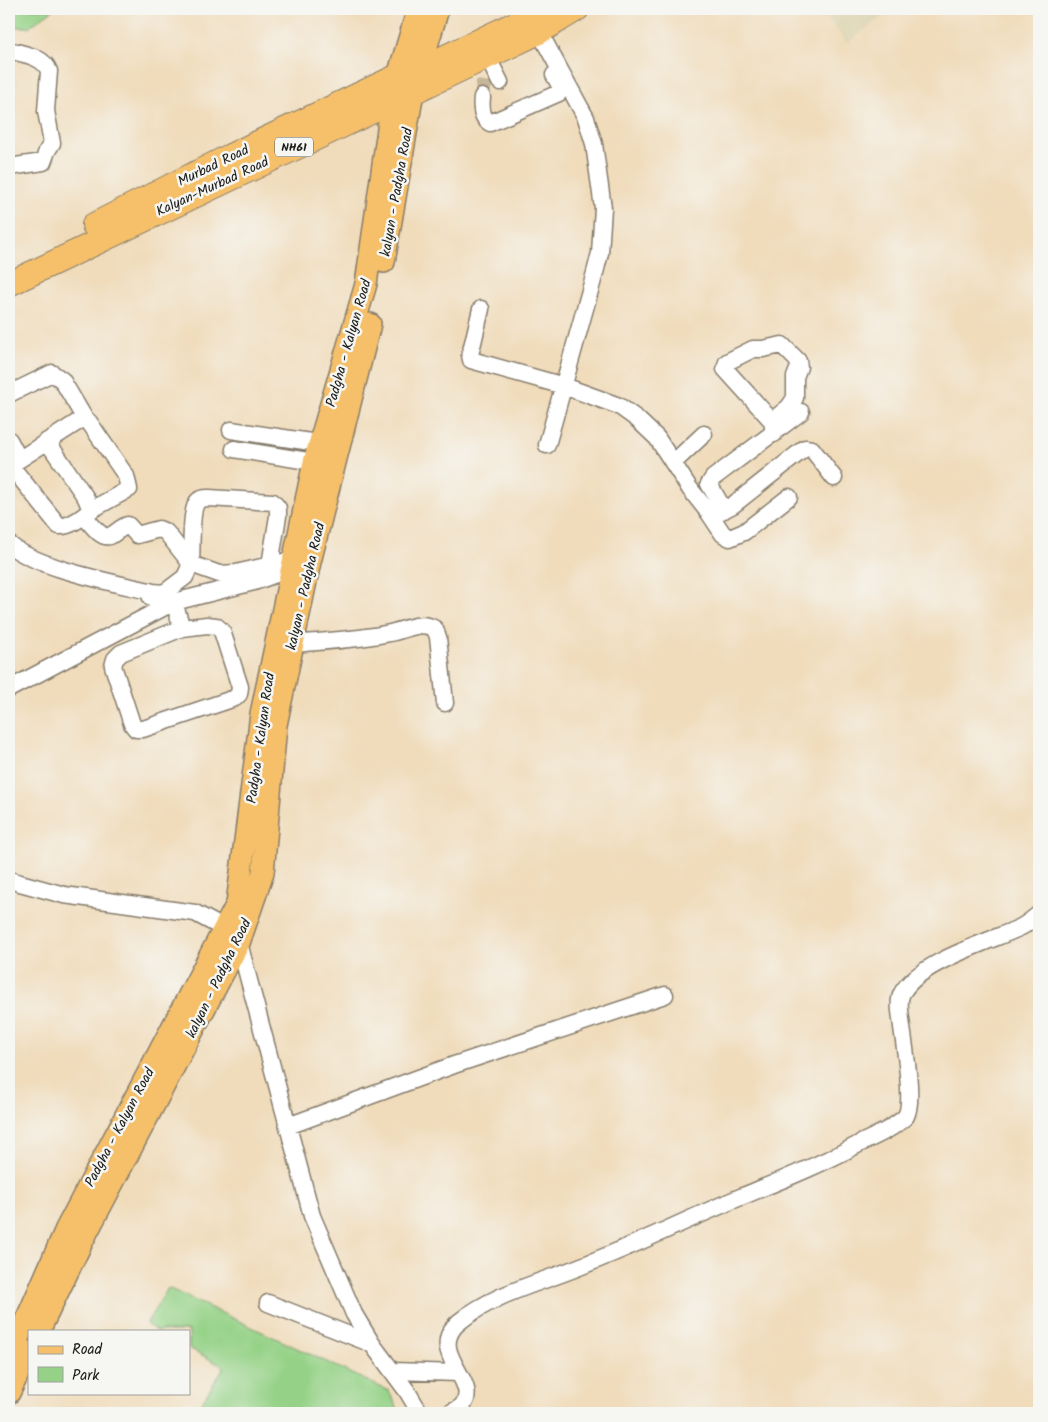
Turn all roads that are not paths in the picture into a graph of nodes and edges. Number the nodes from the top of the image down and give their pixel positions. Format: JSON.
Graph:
{"nodes":[{"id":1,"x":418,"y":9,"type":"edge"},
{"id":2,"x":438,"y":9,"type":"edge"},
{"id":3,"x":578,"y":9,"type":"edge"},
{"id":4,"x":539,"y":19,"type":"edge"},
{"id":5,"x":9,"y":50,"type":"edge"},
{"id":6,"x":420,"y":69,"type":"junction"},
{"id":7,"x":559,"y":78,"type":"junction"},
{"id":8,"x":401,"y":90,"type":"junction"},
{"id":9,"x":482,"y":97,"type":"tunnel mouth"},
{"id":10,"x":9,"y":167,"type":"edge"},
{"id":11,"x":125,"y":219,"type":"junction"},
{"id":12,"x":9,"y":268,"type":"edge"},
{"id":13,"x":9,"y":284,"type":"edge"},
{"id":14,"x":481,"y":309,"type":"dead end"},
{"id":15,"x":564,"y":386,"type":"junction"},
{"id":16,"x":9,"y":394,"type":"edge"},
{"id":17,"x":801,"y":412,"type":"dead end"},
{"id":18,"x":85,"y":419,"type":"junction"},
{"id":19,"x":773,"y":428,"type":"junction"},
{"id":20,"x":231,"y":430,"type":"dead end"},
{"id":21,"x":704,"y":434,"type":"dead end"},
{"id":22,"x":9,"y":440,"type":"edge"},
{"id":23,"x":47,"y":441,"type":"junction"},
{"id":24,"x":547,"y":445,"type":"dead end"},
{"id":25,"x":234,"y":449,"type":"dead end"},
{"id":26,"x":324,"y":450,"type":"junction"},
{"id":27,"x":13,"y":463,"type":"edge"},
{"id":28,"x":673,"y":463,"type":"junction"},
{"id":29,"x":834,"y":478,"type":"dead end"},
{"id":30,"x":709,"y":484,"type":"junction"},
{"id":31,"x":690,"y":489,"type":"junction"},
{"id":32,"x":789,"y":497,"type":"dead end"},
{"id":33,"x":716,"y":512,"type":"junction"},
{"id":34,"x":88,"y":513,"type":"junction"},
{"id":35,"x":9,"y":544,"type":"edge"},
{"id":36,"x":9,"y":560,"type":"edge"},
{"id":37,"x":191,"y":564,"type":"junction"},
{"id":38,"x":291,"y":564,"type":"junction"},
{"id":39,"x":174,"y":602,"type":"junction"},
{"id":40,"x":182,"y":628,"type":"junction"},
{"id":41,"x":292,"y":644,"type":"junction"},
{"id":42,"x":9,"y":689,"type":"edge"},
{"id":43,"x":445,"y":703,"type":"dead end"},
{"id":44,"x":268,"y":724,"type":"junction"},
{"id":45,"x":9,"y":880,"type":"edge"},
{"id":46,"x":1039,"y":914,"type":"edge"},
{"id":47,"x":232,"y":936,"type":"junction"},
{"id":48,"x":665,"y":996,"type":"dead end"},
{"id":49,"x":288,"y":1126,"type":"junction"},
{"id":50,"x":268,"y":1303,"type":"dead end"},
{"id":51,"x":24,"y":1337,"type":"edge"},
{"id":52,"x":372,"y":1344,"type":"junction"},
{"id":53,"x":9,"y":1359,"type":"edge"},
{"id":54,"x":392,"y":1371,"type":"junction"},
{"id":55,"x":459,"y":1373,"type":"junction"},
{"id":56,"x":9,"y":1393,"type":"edge"},
{"id":57,"x":420,"y":1413,"type":"edge"},
{"id":58,"x":450,"y":1413,"type":"edge"}],
"edges":[{"from":1,"to":8,"type":"main road"},
{"from":2,"to":6,"type":"main road"},
{"from":3,"to":4,"type":"highway","number":"NH61"},
{"from":4,"to":6,"type":"highway","number":"NH61"},
{"from":4,"to":7,"type":"street"},
{"from":4,"to":8,"type":"highway","number":"NH61"},
{"from":5,"to":10,"type":"street"},
{"from":6,"to":8,"type":"highway","name":"Murbad Road","number":"NH61"},
{"from":7,"to":9,"type":"street"},
{"from":7,"to":15,"type":"street"},
{"from":8,"to":11,"type":"highway","name":"Murbad Road","number":"NH61"},
{"from":8,"to":26,"type":"main road","name":"kalyan - Padgha Road"},
{"from":11,"to":12,"type":"highway","name":"Murbad Road","number":"NH61"},
{"from":11,"to":13,"type":"highway","number":"NH61"},
{"from":14,"to":15,"type":"street"},
{"from":15,"to":24,"type":"street"},
{"from":15,"to":28,"type":"street"},
{"from":16,"to":18,"type":"street"},
{"from":17,"to":19,"type":"street"},
{"from":18,"to":23,"type":"street"},
{"from":18,"to":34,"type":"street"},
{"from":19,"to":19,"type":"street"},
{"from":19,"to":30,"type":"street"},
{"from":20,"to":26,"type":"street"},
{"from":21,"to":28,"type":"street"},
{"from":22,"to":27,"type":"street"},
{"from":23,"to":27,"type":"street"},
{"from":23,"to":34,"type":"street"},
{"from":25,"to":26,"type":"street"},
{"from":26,"to":38,"type":"main road","name":"kalyan - Padgha Road"},
{"from":26,"to":38,"type":"main road","name":"Padgha - Kalyan Road"},
{"from":27,"to":34,"type":"street"},
{"from":28,"to":31,"type":"street"},
{"from":29,"to":33,"type":"street"},
{"from":30,"to":31,"type":"street"},
{"from":30,"to":33,"type":"street"},
{"from":31,"to":33,"type":"street"},
{"from":32,"to":33,"type":"street"},
{"from":34,"to":37,"type":"street"},
{"from":35,"to":37,"type":"street"},
{"from":36,"to":39,"type":"street"},
{"from":37,"to":38,"type":"street"},
{"from":37,"to":38,"type":"street"},
{"from":38,"to":39,"type":"street"},
{"from":38,"to":41,"type":"main road","name":"kalyan - Padgha Road"},
{"from":38,"to":44,"type":"main road","name":"Padgha - Kalyan Road"},
{"from":39,"to":40,"type":"street"},
{"from":39,"to":42,"type":"street"},
{"from":40,"to":40,"type":"street"},
{"from":41,"to":43,"type":"street"},
{"from":41,"to":44,"type":"main road","name":"kalyan - Padgha Road"},
{"from":44,"to":47,"type":"main road","name":"kalyan - Padgha Road"},
{"from":45,"to":47,"type":"street"},
{"from":46,"to":55,"type":"street"},
{"from":47,"to":49,"type":"street"},
{"from":47,"to":51,"type":"main road","name":"kalyan - Padgha Road"},
{"from":48,"to":49,"type":"street"},
{"from":49,"to":52,"type":"street"},
{"from":50,"to":52,"type":"street"},
{"from":51,"to":53,"type":"main road"},
{"from":51,"to":56,"type":"main road","name":"kalyan - Padgha Road"},
{"from":52,"to":54,"type":"street"},
{"from":54,"to":55,"type":"street"},
{"from":54,"to":57,"type":"street"},
{"from":55,"to":58,"type":"street"}]}
